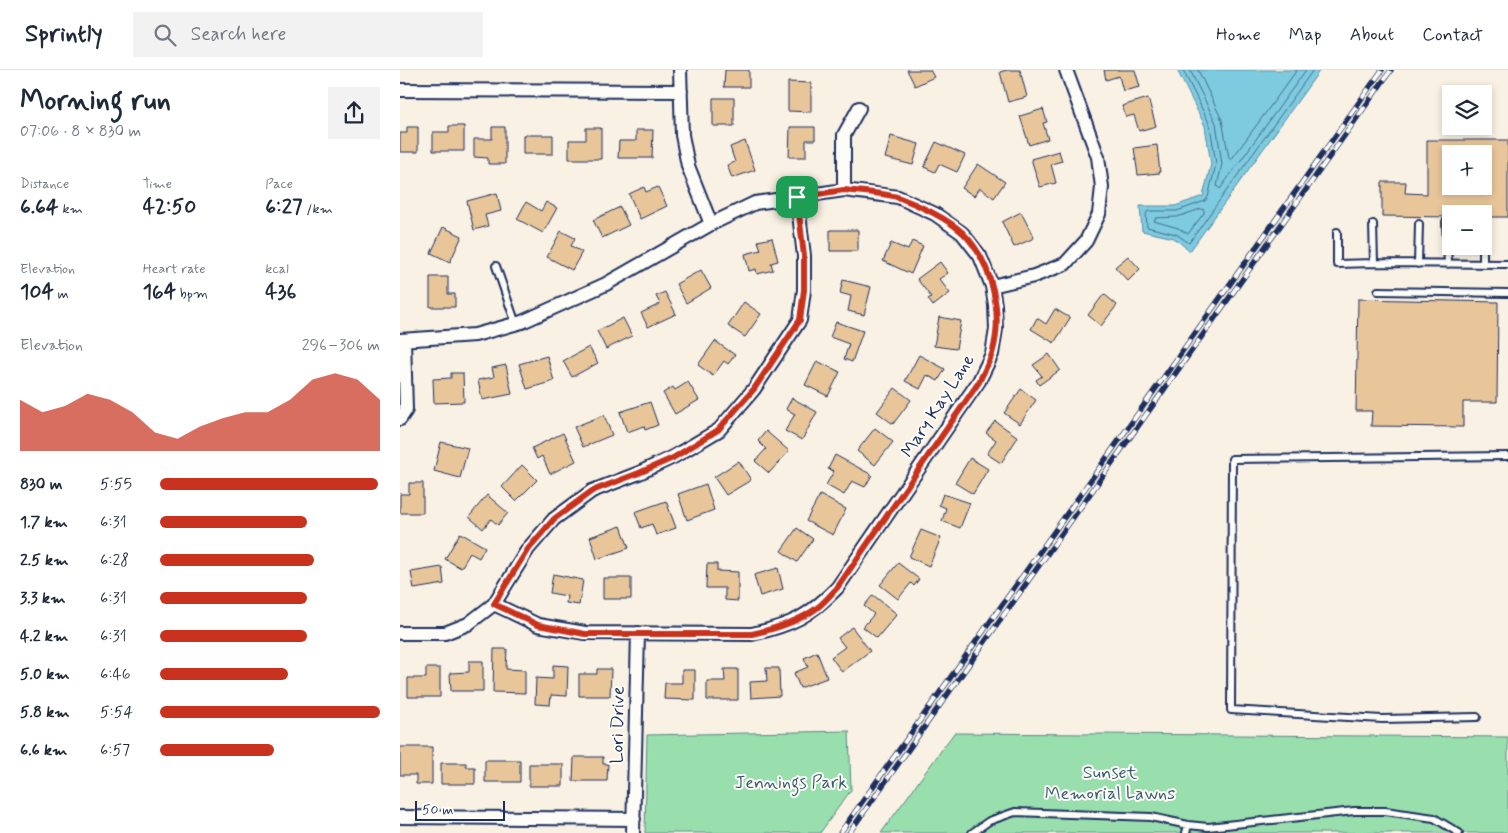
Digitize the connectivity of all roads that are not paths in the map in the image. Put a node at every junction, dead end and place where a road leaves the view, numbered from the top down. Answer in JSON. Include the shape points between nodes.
{"nodes":[{"id":1,"x":680,"y":70,"type":"edge"},
{"id":2,"x":1066,"y":70,"type":"edge"},
{"id":3,"x":400,"y":90,"type":"edge"},
{"id":4,"x":681,"y":91,"type":"junction"},
{"id":5,"x":859,"y":108,"type":"dead end"},
{"id":6,"x":844,"y":190,"type":"junction"},
{"id":7,"x":797,"y":197,"type":"junction"},
{"id":8,"x":711,"y":224,"type":"junction"},
{"id":9,"x":1373,"y":224,"type":"dead end"},
{"id":10,"x":1419,"y":224,"type":"dead end"},
{"id":11,"x":1337,"y":232,"type":"dead end"},
{"id":12,"x":1448,"y":255,"type":"edge"},
{"id":13,"x":1483,"y":255,"type":"edge"},
{"id":14,"x":1374,"y":263,"type":"junction"},
{"id":15,"x":1418,"y":264,"type":"junction"},
{"id":16,"x":1448,"y":264,"type":"junction"},
{"id":17,"x":1483,"y":264,"type":"junction"},
{"id":18,"x":1508,"y":264,"type":"edge"},
{"id":19,"x":496,"y":266,"type":"dead end"},
{"id":20,"x":992,"y":286,"type":"junction"},
{"id":21,"x":1378,"y":291,"type":"dead end"},
{"id":22,"x":1508,"y":293,"type":"edge"},
{"id":23,"x":516,"y":324,"type":"junction"},
{"id":24,"x":402,"y":340,"type":"edge"},
{"id":25,"x":400,"y":419,"type":"edge"},
{"id":26,"x":1508,"y":456,"type":"edge"},
{"id":27,"x":494,"y":604,"type":"junction"},
{"id":28,"x":400,"y":633,"type":"edge"},
{"id":29,"x":638,"y":633,"type":"junction"},
{"id":30,"x":1477,"y":717,"type":"dead end"},
{"id":31,"x":400,"y":817,"type":"edge"},
{"id":32,"x":634,"y":819,"type":"junction"},
{"id":33,"x":1188,"y":825,"type":"junction"},
{"id":34,"x":633,"y":833,"type":"edge"},
{"id":35,"x":972,"y":833,"type":"edge"},
{"id":36,"x":1186,"y":833,"type":"edge"},
{"id":37,"x":1459,"y":833,"type":"edge"}],
"edges":[{"from":1,"to":4,"type":"street"},
{"from":2,"to":20,"type":"street","via":[[1098,157],[1102,186],[1099,214],[1086,241],[1065,264],[1034,276]]},
{"from":3,"to":4,"type":"street"},
{"from":4,"to":8,"type":"street","via":[[682,134],[688,166]]},
{"from":5,"to":6,"type":"street","via":[[844,135]]},
{"from":6,"to":7,"type":"street","name":"Mary Kay Lane"},
{"from":6,"to":20,"type":"street","name":"Mary Kay Lane","via":[[898,197],[935,214],[962,233],[980,256]]},
{"from":7,"to":8,"type":"street","name":"Mary Kay Lane","via":[[755,203]]},
{"from":7,"to":27,"type":"street","via":[[804,256],[800,320],[754,389],[718,430],[673,458],[592,491],[554,519],[528,549]]},
{"from":8,"to":23,"type":"street","name":"Mary Kay Lane","via":[[606,284]]},
{"from":9,"to":14,"type":"lane"},
{"from":10,"to":15,"type":"lane"},
{"from":11,"to":14,"type":"lane","via":[[1336,264]]},
{"from":12,"to":16,"type":"lane"},
{"from":13,"to":17,"type":"lane"},
{"from":14,"to":15,"type":"lane"},
{"from":15,"to":16,"type":"lane"},
{"from":16,"to":17,"type":"lane"},
{"from":17,"to":18,"type":"lane"},
{"from":19,"to":23,"type":"lane"},
{"from":20,"to":29,"type":"street","name":"Mary Kay Lane","via":[[996,329],[992,354],[979,382],[837,588],[818,607],[778,628],[752,634]]},
{"from":21,"to":22,"type":"lane"},
{"from":23,"to":24,"type":"street","name":"Mary Kay Lane","via":[[476,335]]},
{"from":24,"to":25,"type":"street","via":[[406,410]]},
{"from":26,"to":30,"type":"lane","via":[[1232,460],[1230,710],[1382,719]]},
{"from":27,"to":28,"type":"street","via":[[468,624],[445,634]]},
{"from":27,"to":29,"type":"street","name":"Mary Kay Lane","via":[[538,625],[585,634]]},
{"from":29,"to":32,"type":"street","name":"Lori Drive"},
{"from":31,"to":32,"type":"street"},
{"from":32,"to":34,"type":"street","name":"Lori Drive"},
{"from":33,"to":35,"type":"lane","via":[[1151,817],[1015,812],[989,821]]},
{"from":33,"to":36,"type":"lane"},
{"from":33,"to":37,"type":"lane","via":[[1208,827],[1354,811],[1385,811],[1434,818]]}]}
